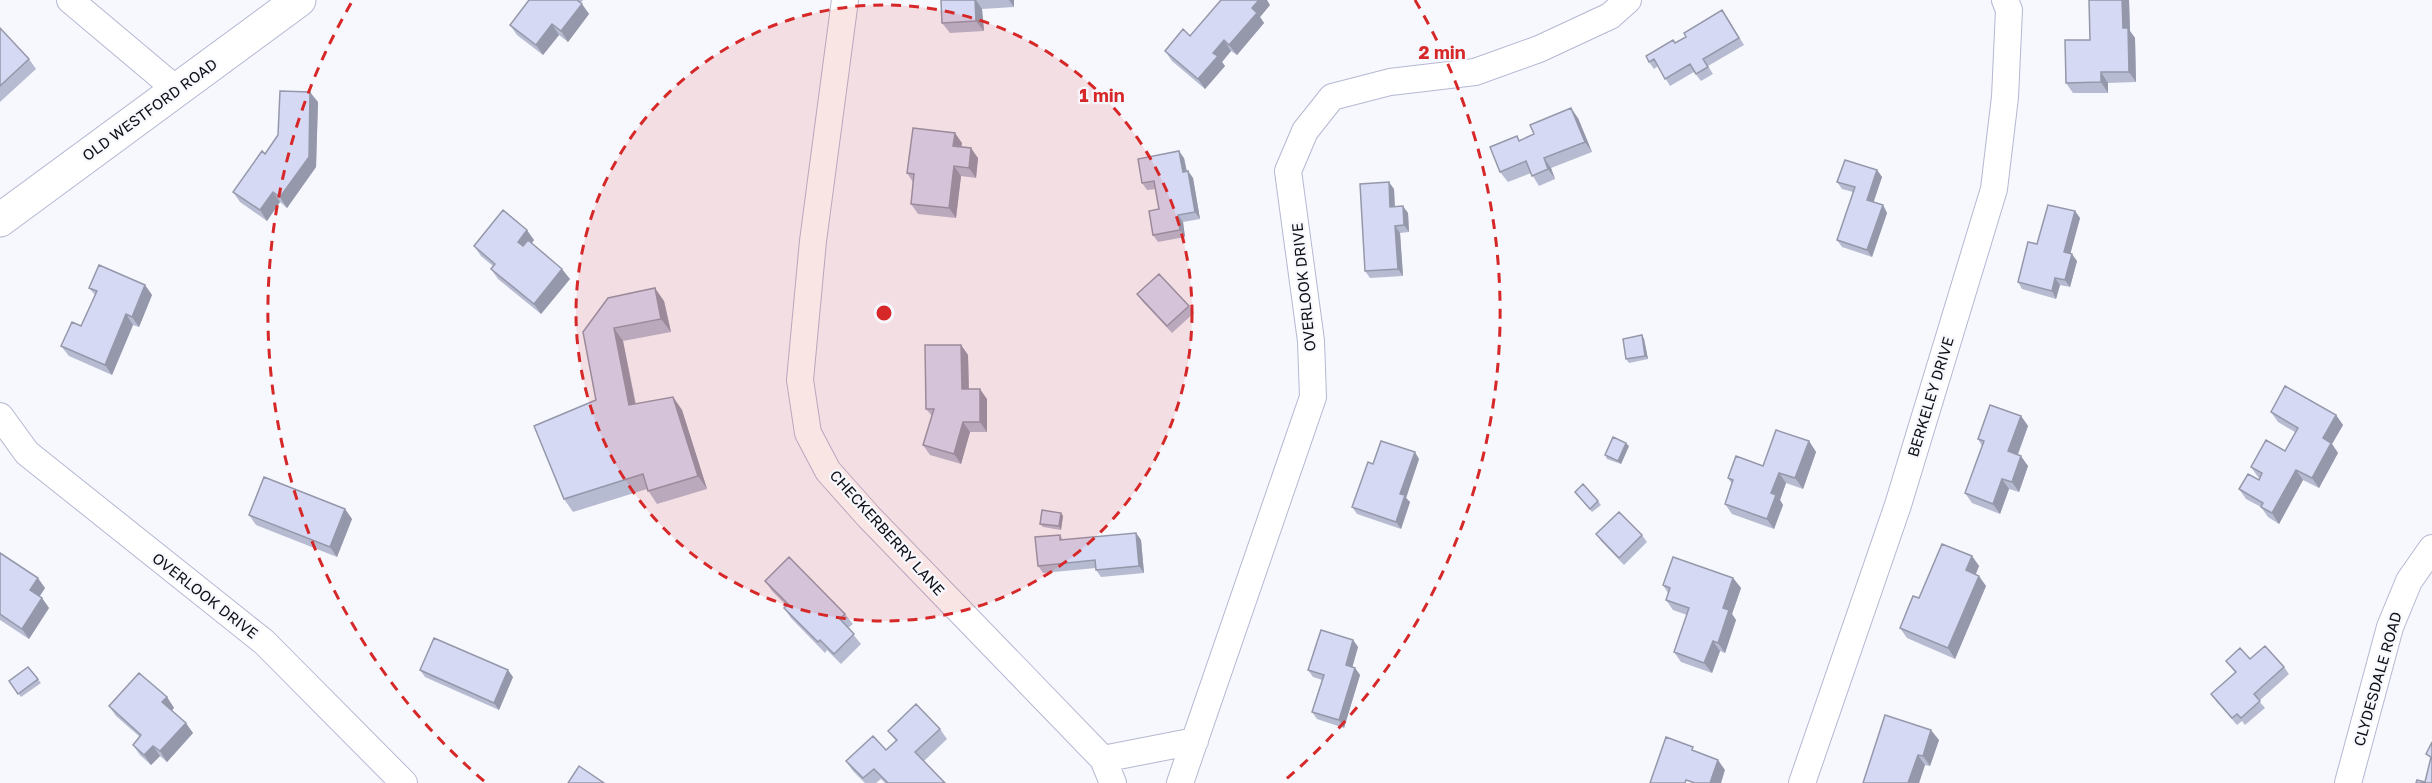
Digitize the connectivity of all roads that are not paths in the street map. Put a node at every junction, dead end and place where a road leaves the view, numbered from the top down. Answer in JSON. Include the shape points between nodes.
{"nodes":[{"id":1,"x":70,"y":0,"type":"edge"},
{"id":2,"x":299,"y":0,"type":"edge"},
{"id":3,"x":844,"y":0,"type":"edge"},
{"id":4,"x":1628,"y":0,"type":"edge"},
{"id":5,"x":2006,"y":0,"type":"edge"},
{"id":6,"x":177,"y":90,"type":"junction"},
{"id":7,"x":0,"y":220,"type":"edge"},
{"id":8,"x":0,"y":416,"type":"edge"},
{"id":9,"x":2432,"y":548,"type":"edge"},
{"id":10,"x":1195,"y":741,"type":"junction"},
{"id":11,"x":1103,"y":759,"type":"junction"},
{"id":12,"x":404,"y":783,"type":"edge"},
{"id":13,"x":1113,"y":783,"type":"edge"},
{"id":14,"x":1180,"y":783,"type":"edge"},
{"id":15,"x":1802,"y":783,"type":"edge"},
{"id":16,"x":2348,"y":783,"type":"edge"}],
"edges":[{"from":1,"to":6,"type":"street"},
{"from":2,"to":6,"type":"main road","name":"OLD WESTFORD ROAD"},
{"from":3,"to":11,"type":"street","name":"CHECKERBERRY LANE","via":[[813,241],[800,380],[808,433],[828,471],[868,517]]},
{"from":4,"to":10,"type":"street","name":"OVERLOOK DRIVE","via":[[1611,16],[1539,49],[1475,72],[1390,82],[1332,98],[1305,131],[1288,171],[1311,341],[1312,397]]},
{"from":5,"to":15,"type":"street","name":"BERKELEY DRIVE","via":[[2005,97],[1994,189],[1898,505]]},
{"from":6,"to":7,"type":"main road","name":"OLD WESTFORD ROAD"},
{"from":8,"to":12,"type":"street","name":"OVERLOOK DRIVE","via":[[27,453],[264,642]]},
{"from":9,"to":16,"type":"street","name":"CLYDESDALE ROAD","via":[[2409,581],[2390,627]]},
{"from":10,"to":11,"type":"street"},
{"from":10,"to":14,"type":"street","name":"OVERLOOK DRIVE"},
{"from":11,"to":13,"type":"street","name":"CHECKERBERRY LANE"}]}
